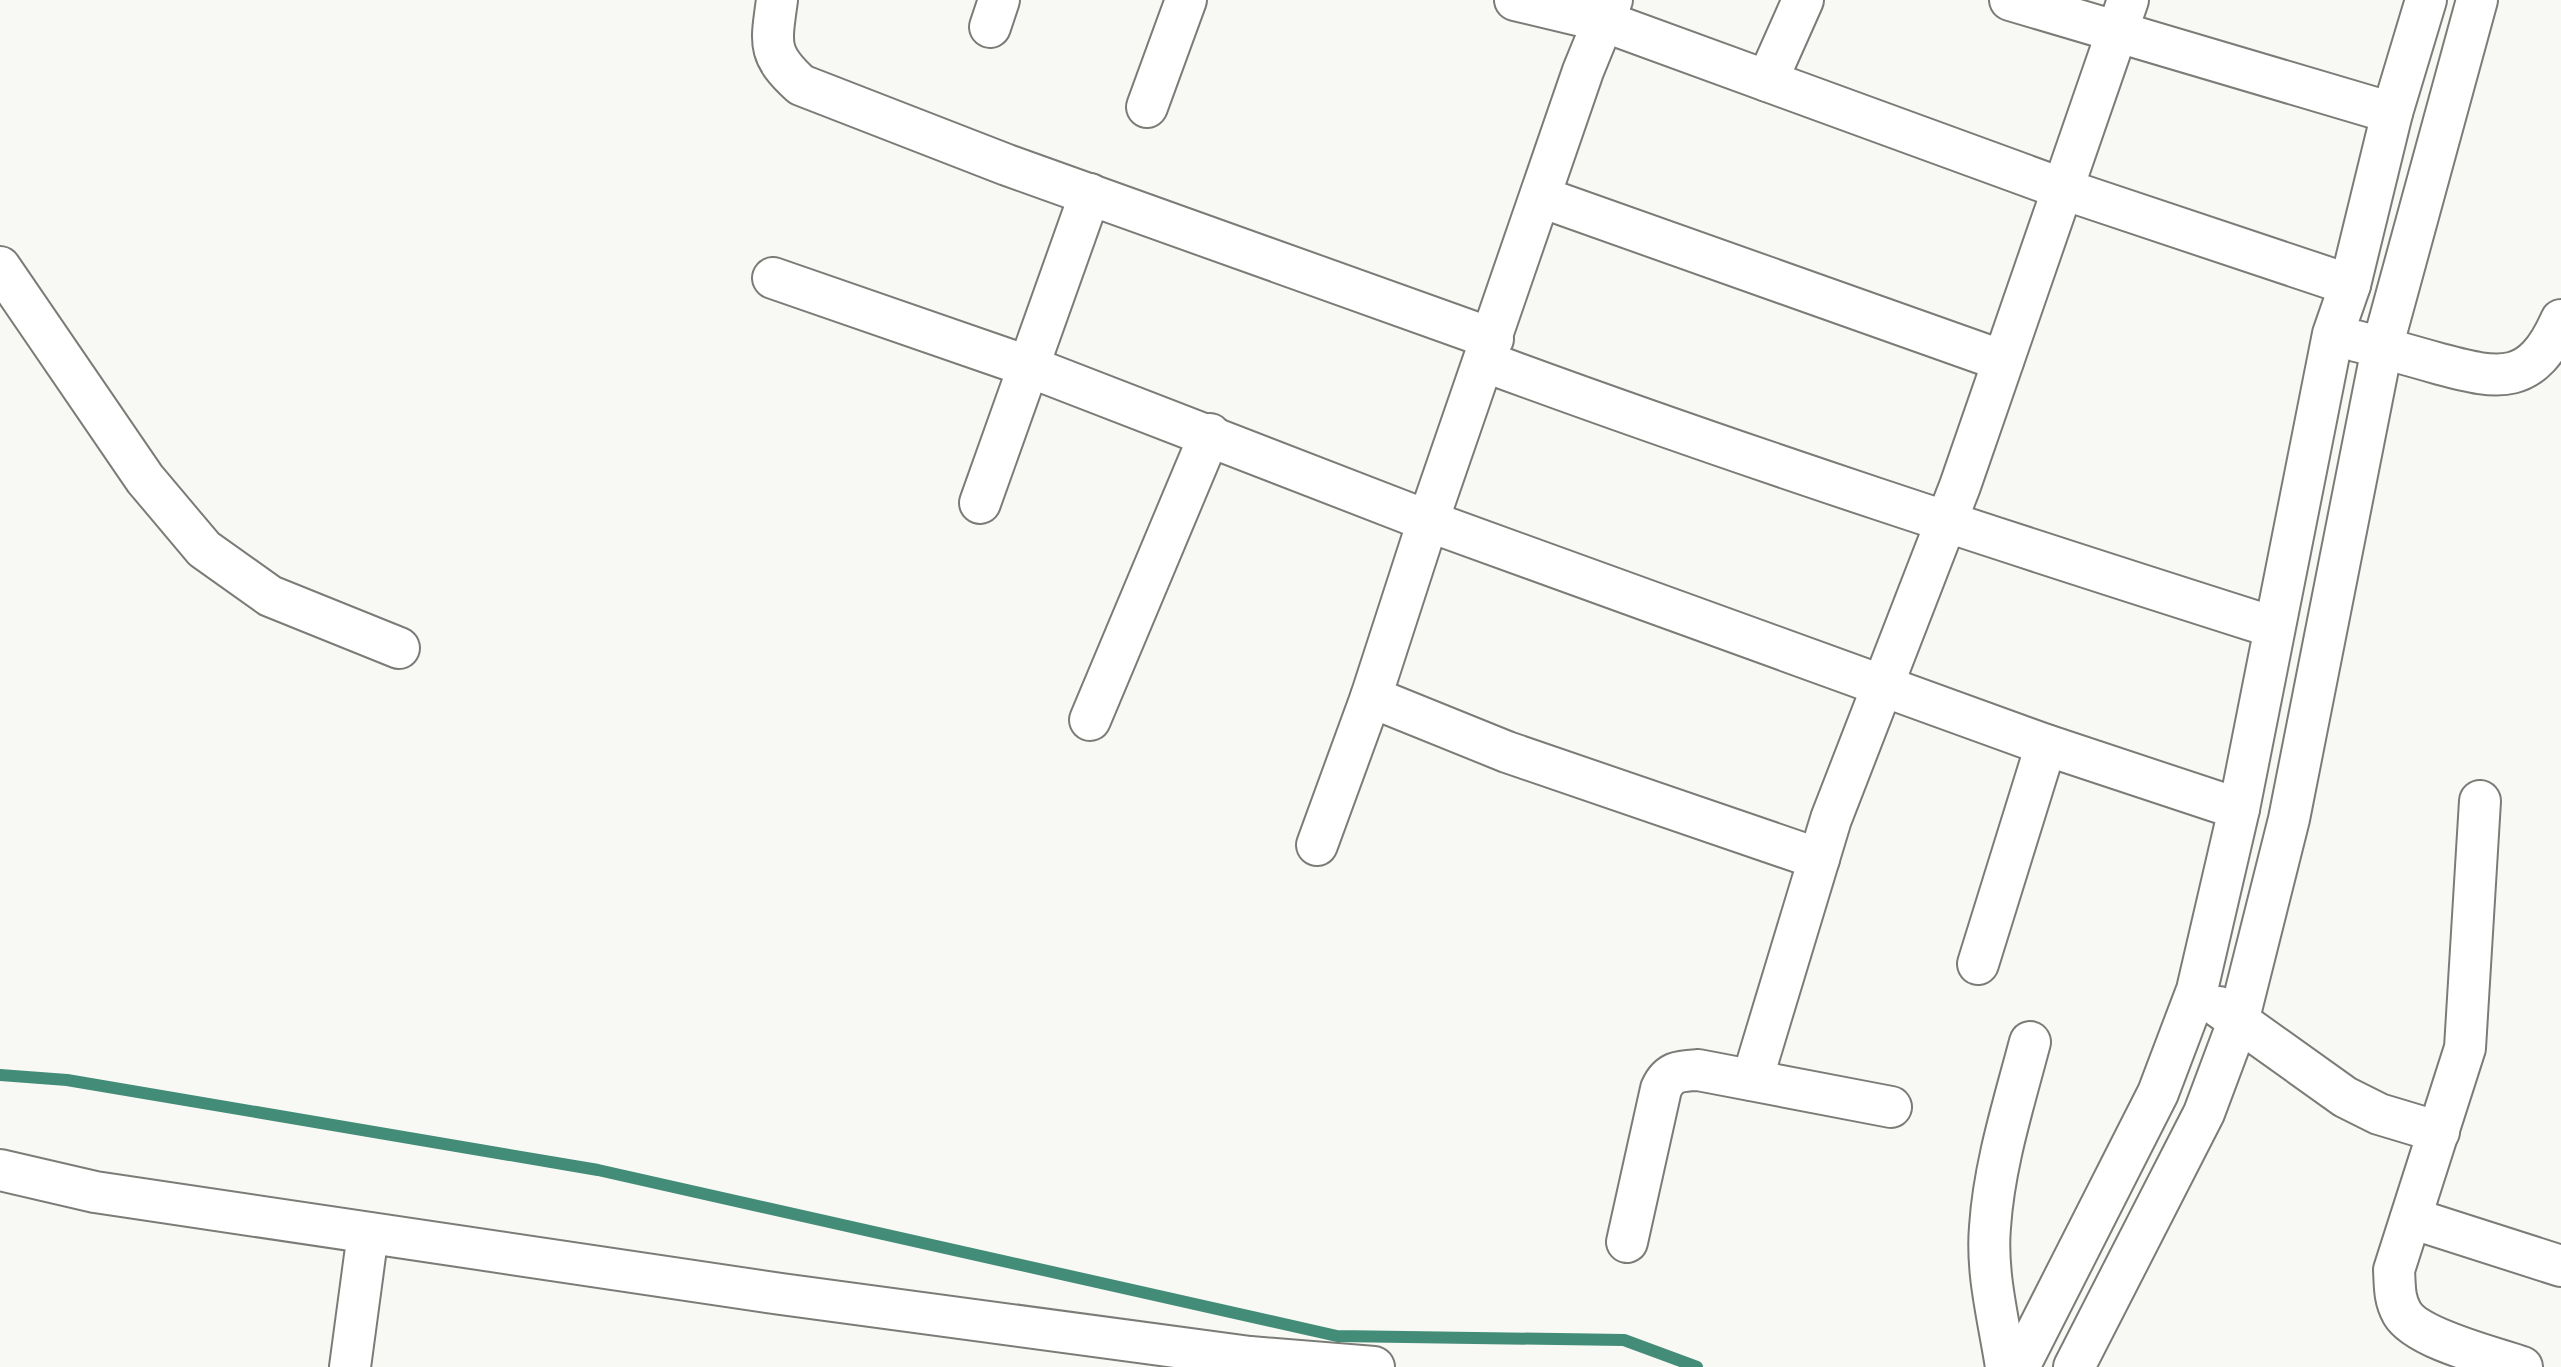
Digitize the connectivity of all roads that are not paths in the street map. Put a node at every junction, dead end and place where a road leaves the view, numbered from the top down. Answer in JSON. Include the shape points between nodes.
{"nodes":[{"id":1,"x":777,"y":0,"type":"edge"},
{"id":2,"x":1186,"y":0,"type":"edge"},
{"id":3,"x":1515,"y":0,"type":"edge"},
{"id":4,"x":1803,"y":0,"type":"edge"},
{"id":5,"x":2010,"y":0,"type":"edge"},
{"id":6,"x":2426,"y":0,"type":"edge"},
{"id":7,"x":2477,"y":0,"type":"edge"},
{"id":8,"x":1608,"y":10,"type":"edge"},
{"id":9,"x":2122,"y":16,"type":"edge"},
{"id":10,"x":1767,"y":81,"type":"junction"},
{"id":11,"x":1147,"y":107,"type":"dead end"},
{"id":12,"x":2392,"y":113,"type":"junction"},
{"id":13,"x":2063,"y":189,"type":"junction"},
{"id":14,"x":1090,"y":194,"type":"junction"},
{"id":15,"x":1541,"y":197,"type":"junction"},
{"id":16,"x":0,"y":267,"type":"edge"},
{"id":17,"x":773,"y":278,"type":"dead end"},
{"id":18,"x":2350,"y":285,"type":"junction"},
{"id":19,"x":2561,"y":320,"type":"edge"},
{"id":20,"x":2333,"y":334,"type":"junction"},
{"id":21,"x":2382,"y":348,"type":"junction"},
{"id":22,"x":1489,"y":350,"type":"junction"},
{"id":23,"x":2003,"y":361,"type":"junction"},
{"id":24,"x":1030,"y":367,"type":"junction"},
{"id":25,"x":1210,"y":434,"type":"junction"},
{"id":26,"x":980,"y":503,"type":"dead end"},
{"id":27,"x":1428,"y":521,"type":"junction"},
{"id":28,"x":1946,"y":523,"type":"junction"},
{"id":29,"x":2273,"y":627,"type":"junction"},
{"id":30,"x":399,"y":648,"type":"dead end"},
{"id":31,"x":1883,"y":686,"type":"junction"},
{"id":32,"x":1371,"y":697,"type":"junction"},
{"id":33,"x":1090,"y":720,"type":"dead end"},
{"id":34,"x":2046,"y":745,"type":"junction"},
{"id":35,"x":2480,"y":801,"type":"dead end"},
{"id":36,"x":2239,"y":809,"type":"junction"},
{"id":37,"x":1317,"y":845,"type":"dead end"},
{"id":38,"x":1819,"y":859,"type":"junction"},
{"id":39,"x":1978,"y":964,"type":"dead end"},
{"id":40,"x":2197,"y":990,"type":"junction"},
{"id":41,"x":2238,"y":1022,"type":"junction"},
{"id":42,"x":2030,"y":1042,"type":"dead end"},
{"id":43,"x":1752,"y":1080,"type":"junction"},
{"id":44,"x":1891,"y":1107,"type":"dead end"},
{"id":45,"x":2439,"y":1132,"type":"junction"},
{"id":46,"x":0,"y":1170,"type":"edge"},
{"id":47,"x":2411,"y":1218,"type":"junction"},
{"id":48,"x":368,"y":1233,"type":"junction"},
{"id":49,"x":1627,"y":1242,"type":"dead end"},
{"id":50,"x":2561,"y":1266,"type":"edge"},
{"id":51,"x":350,"y":1367,"type":"edge"},
{"id":52,"x":1374,"y":1367,"type":"edge"},
{"id":53,"x":2006,"y":1367,"type":"edge"},
{"id":54,"x":2019,"y":1367,"type":"edge"},
{"id":55,"x":2074,"y":1367,"type":"edge"},
{"id":56,"x":2522,"y":1367,"type":"edge"}],
"edges":[{"from":1,"to":14,"type":"street","via":[[772,34],[778,64],[801,85]]},
{"from":2,"to":11,"type":"street"},
{"from":3,"to":8,"type":"street"},
{"from":4,"to":10,"type":"street"},
{"from":5,"to":9,"type":"street"},
{"from":6,"to":12,"type":"street"},
{"from":7,"to":21,"type":"street"},
{"from":8,"to":10,"type":"street"},
{"from":8,"to":15,"type":"street"},
{"from":9,"to":12,"type":"street"},
{"from":9,"to":13,"type":"street"},
{"from":10,"to":13,"type":"street"},
{"from":12,"to":18,"type":"street"},
{"from":13,"to":18,"type":"street"},
{"from":13,"to":23,"type":"street"},
{"from":14,"to":22,"type":"street"},
{"from":14,"to":24,"type":"street"},
{"from":15,"to":22,"type":"street"},
{"from":15,"to":23,"type":"street"},
{"from":16,"to":30,"type":"street","via":[[145,479],[204,549],[270,596]]},
{"from":17,"to":24,"type":"street"},
{"from":18,"to":20,"type":"street"},
{"from":19,"to":21,"type":"street","via":[[2542,354],[2514,373],[2489,377]]},
{"from":20,"to":21,"type":"street"},
{"from":20,"to":29,"type":"street"},
{"from":21,"to":41,"type":"street","via":[[2289,819]]},
{"from":22,"to":27,"type":"street"},
{"from":22,"to":28,"type":"street","via":[[1634,417]]},
{"from":23,"to":28,"type":"street"},
{"from":24,"to":25,"type":"street"},
{"from":24,"to":26,"type":"street"},
{"from":25,"to":27,"type":"street"},
{"from":25,"to":33,"type":"street"},
{"from":27,"to":31,"type":"street"},
{"from":27,"to":32,"type":"street"},
{"from":28,"to":29,"type":"street"},
{"from":28,"to":31,"type":"street"},
{"from":29,"to":36,"type":"street"},
{"from":31,"to":34,"type":"street"},
{"from":31,"to":38,"type":"street"},
{"from":32,"to":37,"type":"street"},
{"from":32,"to":38,"type":"street","via":[[1507,752]]},
{"from":34,"to":36,"type":"street"},
{"from":34,"to":39,"type":"street"},
{"from":35,"to":45,"type":"street","via":[[2465,1048]]},
{"from":36,"to":40,"type":"street"},
{"from":38,"to":43,"type":"street"},
{"from":40,"to":41,"type":"street"},
{"from":40,"to":54,"type":"street","via":[[2158,1093]]},
{"from":41,"to":45,"type":"street","via":[[2345,1097],[2379,1114]]},
{"from":41,"to":55,"type":"street","via":[[2204,1113]]},
{"from":42,"to":53,"type":"street","via":[[1998,1165],[1989,1228]]},
{"from":43,"to":44,"type":"street"},
{"from":43,"to":49,"type":"street","via":[[1698,1070],[1666,1077]]},
{"from":45,"to":47,"type":"street"},
{"from":46,"to":48,"type":"street","via":[[95,1192]]},
{"from":47,"to":50,"type":"street"},
{"from":47,"to":56,"type":"street","via":[[2394,1270],[2395,1297],[2404,1316],[2422,1331]]},
{"from":48,"to":51,"type":"street"},
{"from":48,"to":52,"type":"street","via":[[1250,1357]]}]}
